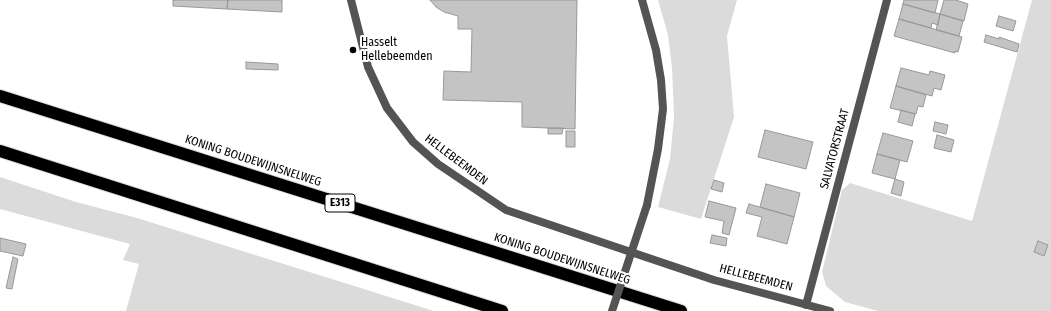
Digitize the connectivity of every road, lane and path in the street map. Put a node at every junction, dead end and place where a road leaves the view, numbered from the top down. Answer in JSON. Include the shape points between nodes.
{"nodes":[{"id":1,"x":351,"y":0,"type":"edge"},
{"id":2,"x":642,"y":0,"type":"edge"},
{"id":3,"x":887,"y":0,"type":"edge"},
{"id":4,"x":0,"y":96,"type":"edge"},
{"id":5,"x":0,"y":151,"type":"edge"},
{"id":6,"x":806,"y":304,"type":"junction"},
{"id":7,"x":502,"y":311,"type":"edge"},
{"id":8,"x":612,"y":311,"type":"edge"},
{"id":9,"x":681,"y":311,"type":"edge"},
{"id":10,"x":830,"y":311,"type":"edge"}],
"edges":[{"from":1,"to":6,"type":"street","name":"HELLEBEEMDEN","via":[[368,67],[387,108],[413,142],[433,160],[506,210],[714,280]]},
{"from":2,"to":8,"type":"street","bridge":true,"via":[[656,50],[663,109],[647,205]]},
{"from":3,"to":6,"type":"street","name":"SALVATORSTRAAT"},
{"from":4,"to":9,"type":"highway","name":"KONING BOUDEWIJNSNELWEG","number":"E313"},
{"from":5,"to":7,"type":"highway"},
{"from":6,"to":10,"type":"street","name":"HELLEBEEMDEN"}]}
